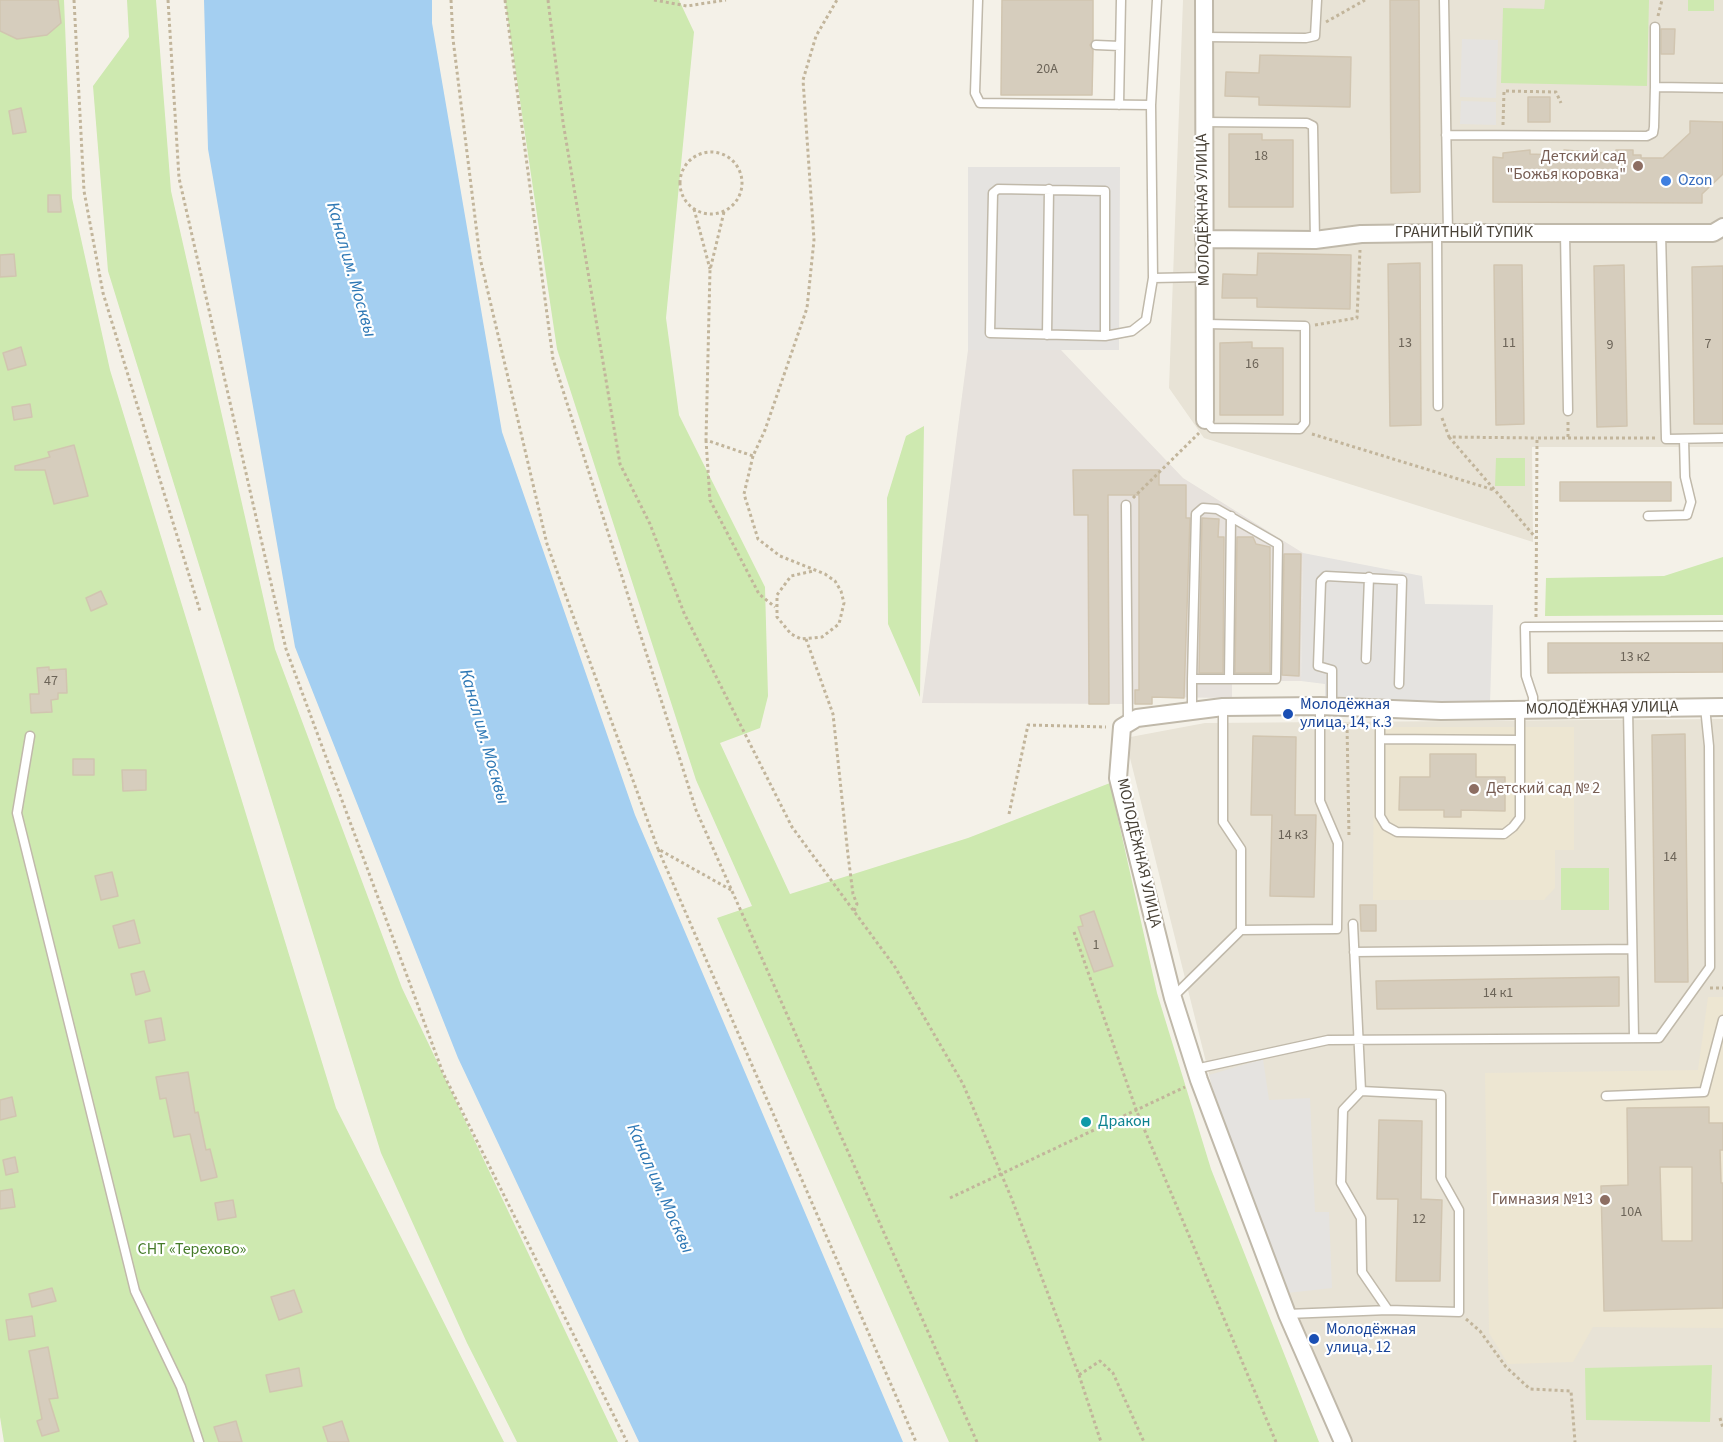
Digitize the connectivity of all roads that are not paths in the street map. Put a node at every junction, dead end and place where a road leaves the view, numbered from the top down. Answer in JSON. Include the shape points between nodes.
{"nodes":[{"id":1,"x":978,"y":0,"type":"edge"},
{"id":2,"x":1121,"y":0,"type":"edge"},
{"id":3,"x":1157,"y":0,"type":"edge"},
{"id":4,"x":1204,"y":0,"type":"edge"},
{"id":5,"x":1317,"y":0,"type":"edge"},
{"id":6,"x":1444,"y":0,"type":"edge"},
{"id":7,"x":1655,"y":27,"type":"road end"},
{"id":8,"x":1204,"y":38,"type":"junction"},
{"id":9,"x":1096,"y":45,"type":"dead end"},
{"id":10,"x":1120,"y":46,"type":"junction"},
{"id":11,"x":1655,"y":87,"type":"junction"},
{"id":12,"x":1723,"y":88,"type":"edge"},
{"id":13,"x":1119,"y":105,"type":"junction"},
{"id":14,"x":1151,"y":105,"type":"junction"},
{"id":15,"x":1204,"y":122,"type":"junction"},
{"id":16,"x":1446,"y":135,"type":"junction"},
{"id":17,"x":1049,"y":189,"type":"junction"},
{"id":18,"x":1723,"y":227,"type":"edge"},
{"id":19,"x":1565,"y":232,"type":"junction"},
{"id":20,"x":1443,"y":233,"type":"junction"},
{"id":21,"x":1661,"y":233,"type":"junction"},
{"id":22,"x":1204,"y":239,"type":"junction"},
{"id":23,"x":1315,"y":240,"type":"junction"},
{"id":24,"x":1205,"y":277,"type":"junction"},
{"id":25,"x":1153,"y":278,"type":"junction"},
{"id":26,"x":1206,"y":324,"type":"junction"},
{"id":27,"x":1047,"y":335,"type":"junction"},
{"id":28,"x":1105,"y":336,"type":"junction"},
{"id":29,"x":1438,"y":406,"type":"road end"},
{"id":30,"x":1568,"y":411,"type":"dead end"},
{"id":31,"x":1206,"y":423,"type":"joint"},
{"id":32,"x":1723,"y":438,"type":"edge"},
{"id":33,"x":1684,"y":439,"type":"junction"},
{"id":34,"x":1126,"y":506,"type":"road end"},
{"id":35,"x":1231,"y":516,"type":"junction"},
{"id":36,"x":1648,"y":516,"type":"dead end"},
{"id":37,"x":1369,"y":577,"type":"junction"},
{"id":38,"x":1723,"y":626,"type":"edge"},
{"id":39,"x":1366,"y":659,"type":"dead end"},
{"id":40,"x":1192,"y":679,"type":"junction"},
{"id":41,"x":1229,"y":679,"type":"junction"},
{"id":42,"x":1400,"y":684,"type":"dead end"},
{"id":43,"x":1333,"y":706,"type":"junction"},
{"id":44,"x":1223,"y":707,"type":"junction"},
{"id":45,"x":1705,"y":707,"type":"junction"},
{"id":46,"x":1723,"y":707,"type":"edge"},
{"id":47,"x":1380,"y":709,"type":"junction"},
{"id":48,"x":1628,"y":709,"type":"junction"},
{"id":49,"x":1527,"y":710,"type":"junction"},
{"id":50,"x":1192,"y":711,"type":"junction"},
{"id":51,"x":1125,"y":725,"type":"junction"},
{"id":52,"x":30,"y":736,"type":"dead end"},
{"id":53,"x":1380,"y":739,"type":"junction"},
{"id":54,"x":1520,"y":740,"type":"junction"},
{"id":55,"x":1353,"y":924,"type":"dead end"},
{"id":56,"x":1241,"y":930,"type":"junction"},
{"id":57,"x":1632,"y":949,"type":"junction"},
{"id":58,"x":1354,"y":952,"type":"junction"},
{"id":59,"x":1173,"y":998,"type":"junction"},
{"id":60,"x":1723,"y":1020,"type":"edge"},
{"id":61,"x":1634,"y":1037,"type":"junction"},
{"id":62,"x":1360,"y":1039,"type":"junction"},
{"id":63,"x":1193,"y":1076,"type":"junction"},
{"id":64,"x":1361,"y":1091,"type":"junction"},
{"id":65,"x":1606,"y":1096,"type":"dead end"},
{"id":66,"x":1388,"y":1310,"type":"junction"},
{"id":67,"x":1287,"y":1314,"type":"junction"},
{"id":68,"x":199,"y":1442,"type":"edge"},
{"id":69,"x":1343,"y":1442,"type":"edge"}],
"edges":[{"from":1,"to":13,"type":"lane","via":[[975,93],[980,103]]},
{"from":2,"to":10,"type":"lane"},
{"from":3,"to":14,"type":"lane"},
{"from":4,"to":8,"type":"street","name":"МОЛОДЁЖНАЯ УЛИЦА"},
{"from":5,"to":8,"type":"lane","via":[[1315,36]]},
{"from":6,"to":16,"type":"lane"},
{"from":7,"to":11,"type":"lane"},
{"from":8,"to":15,"type":"street","name":"МОЛОДЁЖНАЯ УЛИЦА"},
{"from":9,"to":10,"type":"lane"},
{"from":10,"to":13,"type":"lane"},
{"from":11,"to":12,"type":"lane"},
{"from":11,"to":16,"type":"lane","via":[[1654,127],[1647,136]]},
{"from":13,"to":14,"type":"lane"},
{"from":14,"to":25,"type":"lane"},
{"from":15,"to":22,"type":"street","name":"МОЛОДЁЖНАЯ УЛИЦА"},
{"from":15,"to":23,"type":"lane","via":[[1313,126]]},
{"from":16,"to":20,"type":"lane"},
{"from":17,"to":27,"type":"lane"},
{"from":17,"to":27,"type":"lane","via":[[998,189],[993,194],[989,328],[994,334]]},
{"from":17,"to":28,"type":"lane","via":[[1106,191]]},
{"from":18,"to":21,"type":"street","name":"ГРАНИТНЫЙ ТУПИК","via":[[1713,233]]},
{"from":19,"to":20,"type":"street","name":"ГРАНИТНЫЙ ТУПИК"},
{"from":19,"to":21,"type":"street","name":"ГРАНИТНЫЙ ТУПИК"},
{"from":19,"to":30,"type":"lane"},
{"from":20,"to":23,"type":"street","name":"ГРАНИТНЫЙ ТУПИК","via":[[1360,234]]},
{"from":20,"to":29,"type":"lane"},
{"from":21,"to":33,"type":"lane","via":[[1666,438]]},
{"from":22,"to":23,"type":"street","name":"ГРАНИТНЫЙ ТУПИК"},
{"from":22,"to":24,"type":"street","name":"МОЛОДЁЖНАЯ УЛИЦА"},
{"from":24,"to":25,"type":"lane"},
{"from":24,"to":26,"type":"street","name":"МОЛОДЁЖНАЯ УЛИЦА"},
{"from":25,"to":28,"type":"lane","via":[[1146,320],[1132,331]]},
{"from":26,"to":31,"type":"street","name":"МОЛОДЁЖНАЯ УЛИЦА"},
{"from":26,"to":31,"type":"lane","via":[[1305,326],[1305,423],[1300,429],[1212,428]]},
{"from":27,"to":28,"type":"lane"},
{"from":32,"to":33,"type":"lane"},
{"from":33,"to":36,"type":"lane","via":[[1685,477],[1691,502],[1687,515]]},
{"from":34,"to":51,"type":"lane"},
{"from":35,"to":40,"type":"lane","via":[[1203,508],[1196,514]]},
{"from":35,"to":41,"type":"lane"},
{"from":35,"to":41,"type":"lane","via":[[1278,544],[1278,578],[1276,679]]},
{"from":37,"to":39,"type":"lane"},
{"from":37,"to":42,"type":"lane","via":[[1398,578],[1403,583]]},
{"from":37,"to":43,"type":"lane","via":[[1326,576],[1321,581],[1318,666],[1332,670]]},
{"from":38,"to":49,"type":"lane","via":[[1525,627],[1526,676],[1533,697]]},
{"from":40,"to":41,"type":"lane"},
{"from":40,"to":50,"type":"lane"},
{"from":43,"to":44,"type":"street","name":"МОЛОДЁЖНАЯ УЛИЦА"},
{"from":43,"to":47,"type":"street","name":"МОЛОДЁЖНАЯ УЛИЦА"},
{"from":43,"to":56,"type":"lane","via":[[1320,801],[1338,843],[1337,929]]},
{"from":44,"to":50,"type":"street","name":"МОЛОДЁЖНАЯ УЛИЦА"},
{"from":44,"to":56,"type":"lane","via":[[1223,822],[1241,849]]},
{"from":45,"to":46,"type":"street","name":"МОЛОДЁЖНАЯ УЛИЦА"},
{"from":45,"to":48,"type":"street","name":"МОЛОДЁЖНАЯ УЛИЦА"},
{"from":45,"to":61,"type":"lane","via":[[1709,746],[1710,968],[1659,1038]]},
{"from":47,"to":49,"type":"street","name":"МОЛОДЁЖНАЯ УЛИЦА"},
{"from":47,"to":53,"type":"lane"},
{"from":48,"to":49,"type":"street","name":"МОЛОДЁЖНАЯ УЛИЦА"},
{"from":48,"to":57,"type":"lane"},
{"from":49,"to":54,"type":"lane"},
{"from":50,"to":51,"type":"street","name":"МОЛОДЁЖНАЯ УЛИЦА","via":[[1137,718]]},
{"from":51,"to":59,"type":"street","name":"МОЛОДЁЖНАЯ УЛИЦА","via":[[1119,778]]},
{"from":52,"to":68,"type":"lane","via":[[17,813],[135,1291],[181,1387]]},
{"from":53,"to":54,"type":"lane"},
{"from":53,"to":54,"type":"lane","via":[[1380,816],[1386,826],[1397,832],[1504,834],[1520,818]]},
{"from":55,"to":58,"type":"lane"},
{"from":56,"to":59,"type":"lane"},
{"from":57,"to":58,"type":"lane"},
{"from":57,"to":61,"type":"lane"},
{"from":58,"to":62,"type":"lane"},
{"from":59,"to":63,"type":"street","name":"МОЛОДЁЖНАЯ УЛИЦА"},
{"from":60,"to":65,"type":"lane","via":[[1704,1092]]},
{"from":61,"to":62,"type":"lane"},
{"from":62,"to":63,"type":"lane","via":[[1328,1041]]},
{"from":62,"to":64,"type":"lane"},
{"from":63,"to":67,"type":"street","name":"МОЛОДЁЖНАЯ УЛИЦА"},
{"from":64,"to":66,"type":"lane","via":[[1343,1110],[1341,1183],[1361,1218],[1362,1272]]},
{"from":64,"to":66,"type":"lane","via":[[1441,1095],[1441,1178],[1459,1210],[1459,1312]]},
{"from":66,"to":67,"type":"lane"},
{"from":67,"to":69,"type":"street","name":"МОЛОДЁЖНАЯ УЛИЦА"}]}
